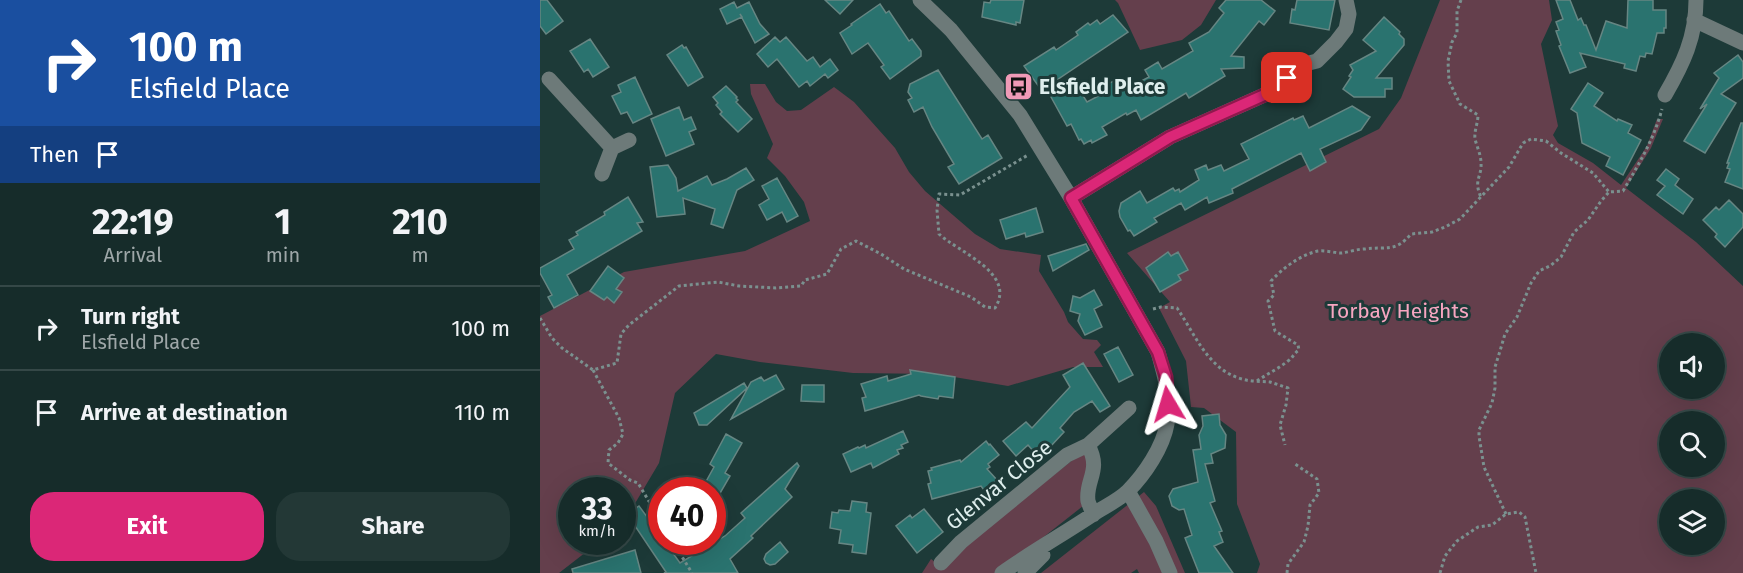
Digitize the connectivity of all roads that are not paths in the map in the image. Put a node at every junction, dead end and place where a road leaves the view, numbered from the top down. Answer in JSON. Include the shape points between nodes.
{"nodes":[{"id":1,"x":920,"y":0,"type":"edge"},
{"id":2,"x":1346,"y":0,"type":"edge"},
{"id":3,"x":1696,"y":0,"type":"edge"},
{"id":4,"x":1695,"y":21,"type":"junction"},
{"id":5,"x":1743,"y":43,"type":"edge"},
{"id":6,"x":543,"y":74,"type":"edge"},
{"id":7,"x":1665,"y":95,"type":"road end"},
{"id":8,"x":628,"y":140,"type":"dead end"},
{"id":9,"x":612,"y":148,"type":"junction"},
{"id":10,"x":602,"y":174,"type":"dead end"},
{"id":11,"x":1071,"y":198,"type":"junction"},
{"id":12,"x":1129,"y":408,"type":"dead end"},
{"id":13,"x":1088,"y":445,"type":"junction"},
{"id":14,"x":1128,"y":491,"type":"junction"},
{"id":15,"x":1093,"y":515,"type":"junction"},
{"id":16,"x":1065,"y":534,"type":"junction"},
{"id":17,"x":941,"y":563,"type":"dead end"},
{"id":18,"x":1002,"y":573,"type":"edge"},
{"id":19,"x":1025,"y":573,"type":"edge"},
{"id":20,"x":1170,"y":573,"type":"edge"}],
"edges":[{"from":1,"to":11,"type":"street","via":[[951,30],[1020,115]]},
{"from":2,"to":11,"type":"street","via":[[1347,29],[1317,60],[1300,65],[1273,91],[1170,137]]},
{"from":3,"to":4,"type":"street"},
{"from":4,"to":5,"type":"street"},
{"from":4,"to":7,"type":"street","via":[[1683,63]]},
{"from":6,"to":9,"type":"street"},
{"from":8,"to":9,"type":"street"},
{"from":9,"to":10,"type":"street"},
{"from":11,"to":14,"type":"street","via":[[1158,352],[1166,377],[1167,425],[1150,463]]},
{"from":12,"to":13,"type":"street","name":"Glenvar Close"},
{"from":13,"to":15,"type":"street","via":[[1094,467],[1088,500]]},
{"from":13,"to":17,"type":"street","name":"Glenvar Close","via":[[1067,455]]},
{"from":14,"to":15,"type":"street"},
{"from":14,"to":20,"type":"street"},
{"from":15,"to":16,"type":"street"},
{"from":16,"to":18,"type":"street"},
{"from":16,"to":19,"type":"street"}]}
